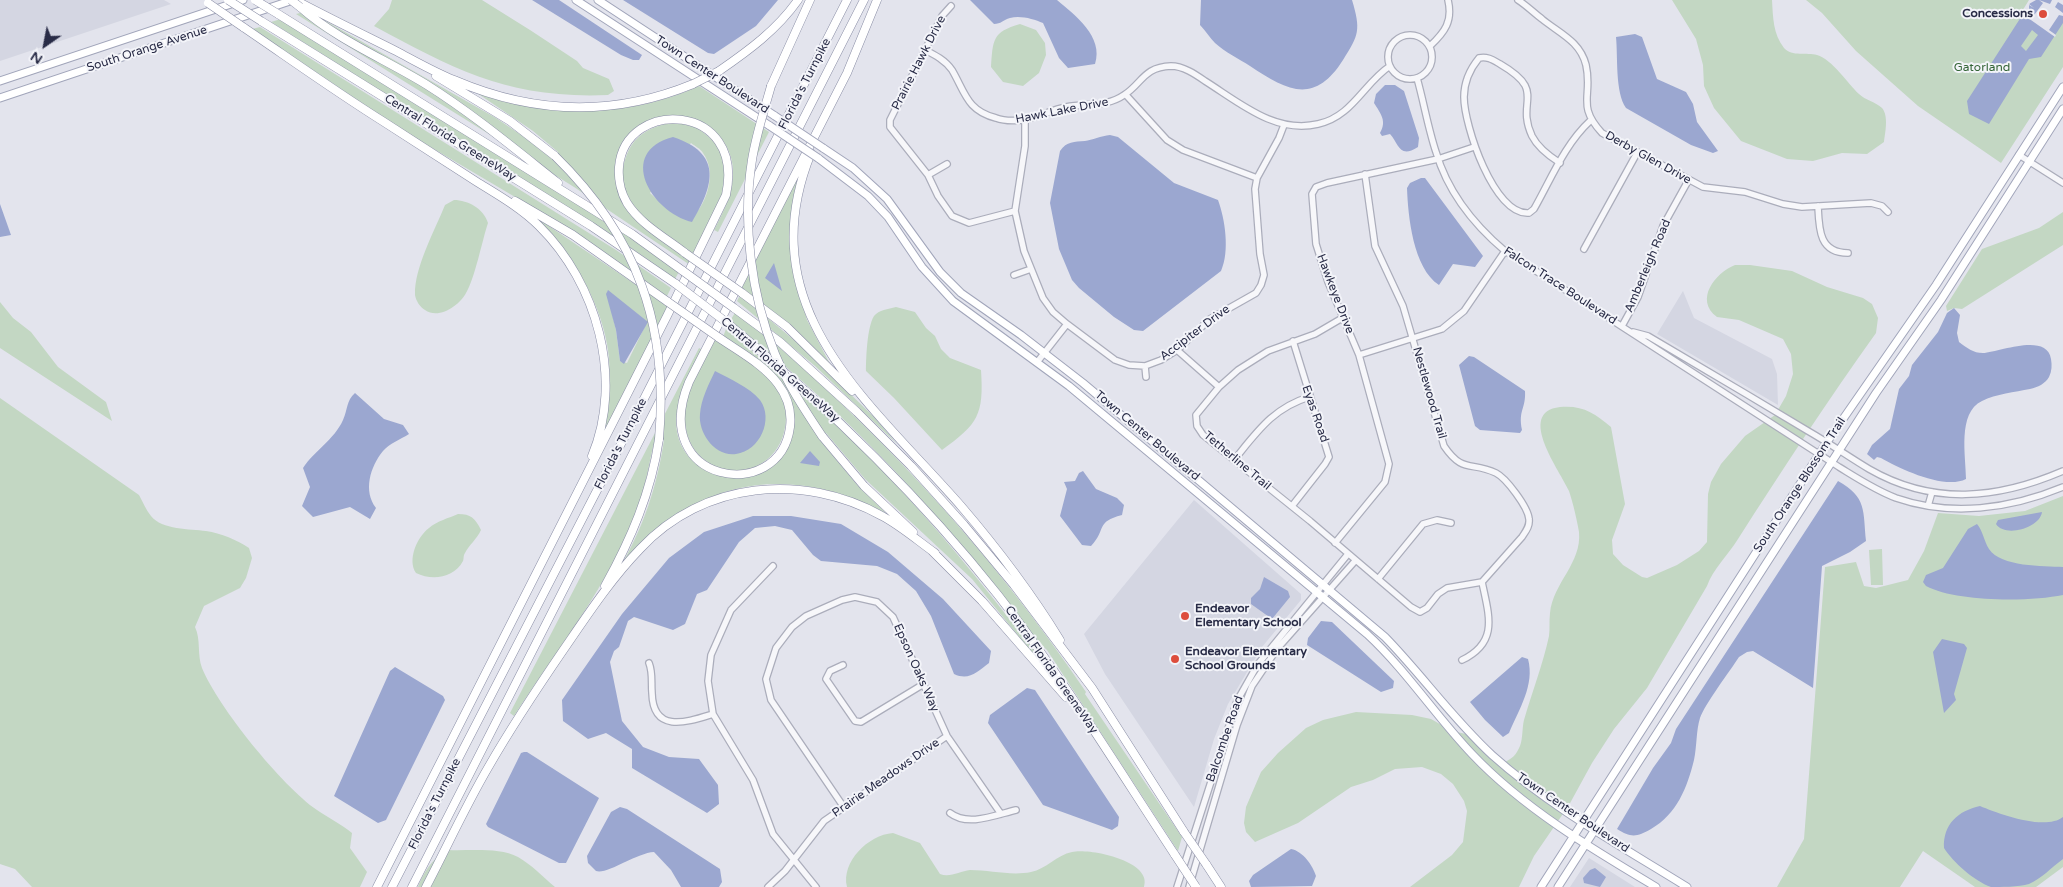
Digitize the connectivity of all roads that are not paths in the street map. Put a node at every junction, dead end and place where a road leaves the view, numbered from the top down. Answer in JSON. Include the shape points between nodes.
{"nodes":[{"id":1,"x":228,"y":0,"type":"edge"},
{"id":2,"x":244,"y":0,"type":"edge"},
{"id":3,"x":255,"y":0,"type":"edge"},
{"id":4,"x":293,"y":0,"type":"edge"},
{"id":5,"x":576,"y":0,"type":"edge"},
{"id":6,"x":598,"y":0,"type":"edge"},
{"id":7,"x":798,"y":0,"type":"edge"},
{"id":8,"x":810,"y":0,"type":"edge"},
{"id":9,"x":847,"y":0,"type":"edge"},
{"id":10,"x":864,"y":0,"type":"edge"},
{"id":11,"x":877,"y":0,"type":"edge"},
{"id":12,"x":1448,"y":0,"type":"edge"},
{"id":13,"x":1518,"y":0,"type":"edge"},
{"id":14,"x":206,"y":1,"type":"edge"},
{"id":15,"x":303,"y":6,"type":"junction"},
{"id":16,"x":951,"y":6,"type":"dead end"},
{"id":17,"x":384,"y":46,"type":"junction"},
{"id":18,"x":1430,"y":46,"type":"junction"},
{"id":19,"x":925,"y":50,"type":"junction"},
{"id":20,"x":1390,"y":66,"type":"junction"},
{"id":21,"x":1417,"y":78,"type":"junction"},
{"id":22,"x":0,"y":81,"type":"edge"},
{"id":23,"x":2063,"y":87,"type":"edge"},
{"id":24,"x":1126,"y":95,"type":"junction"},
{"id":25,"x":0,"y":98,"type":"edge"},
{"id":26,"x":2063,"y":109,"type":"edge"},
{"id":27,"x":827,"y":114,"type":"junction"},
{"id":28,"x":1025,"y":120,"type":"junction"},
{"id":29,"x":1590,"y":121,"type":"junction"},
{"id":30,"x":1284,"y":125,"type":"junction"},
{"id":31,"x":412,"y":140,"type":"junction"},
{"id":32,"x":1474,"y":147,"type":"junction"},
{"id":33,"x":1637,"y":153,"type":"junction"},
{"id":34,"x":2019,"y":155,"type":"junction"},
{"id":35,"x":1438,"y":159,"type":"junction"},
{"id":36,"x":2030,"y":161,"type":"junction"},
{"id":37,"x":1560,"y":163,"type":"junction"},
{"id":38,"x":947,"y":164,"type":"dead end"},
{"id":39,"x":1364,"y":174,"type":"junction"},
{"id":40,"x":928,"y":175,"type":"junction"},
{"id":41,"x":1257,"y":178,"type":"junction"},
{"id":42,"x":1688,"y":181,"type":"junction"},
{"id":43,"x":2063,"y":183,"type":"edge"},
{"id":44,"x":585,"y":205,"type":"junction"},
{"id":45,"x":1818,"y":206,"type":"junction"},
{"id":46,"x":1015,"y":211,"type":"junction"},
{"id":47,"x":1888,"y":212,"type":"dead end"},
{"id":48,"x":1584,"y":249,"type":"dead end"},
{"id":49,"x":1505,"y":251,"type":"junction"},
{"id":50,"x":1848,"y":254,"type":"dead end"},
{"id":51,"x":1031,"y":269,"type":"junction"},
{"id":52,"x":1014,"y":275,"type":"dead end"},
{"id":53,"x":1344,"y":317,"type":"junction"},
{"id":54,"x":1067,"y":324,"type":"junction"},
{"id":55,"x":1622,"y":326,"type":"junction"},
{"id":56,"x":1631,"y":331,"type":"junction"},
{"id":57,"x":1413,"y":340,"type":"junction"},
{"id":58,"x":1293,"y":341,"type":"junction"},
{"id":59,"x":1177,"y":350,"type":"junction"},
{"id":60,"x":1045,"y":352,"type":"junction"},
{"id":61,"x":1359,"y":355,"type":"junction"},
{"id":62,"x":1038,"y":361,"type":"junction"},
{"id":63,"x":1145,"y":366,"type":"junction"},
{"id":64,"x":1146,"y":377,"type":"dead end"},
{"id":65,"x":1218,"y":387,"type":"junction"},
{"id":66,"x":1309,"y":397,"type":"junction"},
{"id":67,"x":1827,"y":442,"type":"junction"},
{"id":68,"x":1839,"y":450,"type":"junction"},
{"id":69,"x":1820,"y":454,"type":"junction"},
{"id":70,"x":1234,"y":460,"type":"junction"},
{"id":71,"x":1832,"y":462,"type":"junction"},
{"id":72,"x":923,"y":464,"type":"junction"},
{"id":73,"x":2063,"y":471,"type":"edge"},
{"id":74,"x":2063,"y":487,"type":"edge"},
{"id":75,"x":1932,"y":492,"type":"junction"},
{"id":76,"x":574,"y":497,"type":"junction"},
{"id":77,"x":1292,"y":506,"type":"junction"},
{"id":78,"x":1928,"y":506,"type":"junction"},
{"id":79,"x":1451,"y":523,"type":"dead end"},
{"id":80,"x":1335,"y":543,"type":"junction"},
{"id":81,"x":934,"y":553,"type":"junction"},
{"id":82,"x":1348,"y":554,"type":"junction"},
{"id":83,"x":1355,"y":561,"type":"junction"},
{"id":84,"x":774,"y":566,"type":"dead end"},
{"id":85,"x":1378,"y":579,"type":"junction"},
{"id":86,"x":1482,"y":582,"type":"junction"},
{"id":87,"x":1324,"y":584,"type":"junction"},
{"id":88,"x":1330,"y":589,"type":"junction"},
{"id":89,"x":1317,"y":592,"type":"junction"},
{"id":90,"x":1324,"y":597,"type":"junction"},
{"id":91,"x":595,"y":603,"type":"junction"},
{"id":92,"x":1462,"y":660,"type":"dead end"},
{"id":93,"x":649,"y":662,"type":"dead end"},
{"id":94,"x":842,"y":665,"type":"dead end"},
{"id":95,"x":922,"y":686,"type":"junction"},
{"id":96,"x":1092,"y":688,"type":"junction"},
{"id":97,"x":713,"y":714,"type":"junction"},
{"id":98,"x":1091,"y":727,"type":"junction"},
{"id":99,"x":946,"y":736,"type":"junction"},
{"id":100,"x":843,"y":806,"type":"junction"},
{"id":101,"x":1016,"y":810,"type":"dead end"},
{"id":102,"x":950,"y":813,"type":"dead end"},
{"id":103,"x":1000,"y":814,"type":"junction"},
{"id":104,"x":1583,"y":821,"type":"junction"},
{"id":105,"x":1595,"y":829,"type":"junction"},
{"id":106,"x":1574,"y":835,"type":"junction"},
{"id":107,"x":1586,"y":843,"type":"junction"},
{"id":108,"x":793,"y":861,"type":"junction"},
{"id":109,"x":377,"y":887,"type":"edge"},
{"id":110,"x":392,"y":887,"type":"edge"},
{"id":111,"x":412,"y":887,"type":"edge"},
{"id":112,"x":426,"y":887,"type":"edge"},
{"id":113,"x":768,"y":887,"type":"edge"},
{"id":114,"x":816,"y":887,"type":"edge"},
{"id":115,"x":1176,"y":887,"type":"edge"},
{"id":116,"x":1189,"y":887,"type":"edge"},
{"id":117,"x":1196,"y":887,"type":"edge"},
{"id":118,"x":1221,"y":887,"type":"edge"},
{"id":119,"x":1541,"y":887,"type":"edge"},
{"id":120,"x":1558,"y":887,"type":"edge"},
{"id":121,"x":1656,"y":887,"type":"edge"},
{"id":122,"x":1687,"y":887,"type":"edge"}],
"edges":[{"from":1,"to":98,"type":"highway","name":"Central Florida GreeneWay","bridge":true,"via":[[591,226],[726,322],[826,408],[916,499],[999,596]]},
{"from":2,"to":22,"type":"main road","name":"South Orange Avenue"},
{"from":3,"to":44,"type":"highway","name":"Central Florida GreeneWay","bridge":true},
{"from":4,"to":15,"type":"highway","bridge":true},
{"from":4,"to":25,"type":"main road","name":"South Orange Avenue"},
{"from":5,"to":62,"type":"main road","name":"Town Center Boulevard","bridge":true,"via":[[818,158],[868,196],[888,217],[922,267],[953,301]]},
{"from":6,"to":60,"type":"main road","name":"Town Center Boulevard","bridge":true,"via":[[859,173],[887,199],[940,272],[961,293]]},
{"from":7,"to":17,"type":"highway","bridge":true,"via":[[751,50],[719,71],[693,84],[635,103],[576,108],[528,103],[454,80]]},
{"from":8,"to":81,"type":"highway","bridge":true,"via":[[771,86],[752,162],[748,212],[753,270],[762,314],[774,353],[789,384],[822,436],[864,486]]},
{"from":9,"to":110,"type":"highway","name":"Florida's Turnpike"},
{"from":10,"to":111,"type":"highway","name":"Florida's Turnpike"},
{"from":11,"to":27,"type":"highway"},
{"from":12,"to":18,"type":"street","via":[[1451,11],[1449,24]]},
{"from":13,"to":29,"type":"street","via":[[1578,46],[1586,65],[1586,108]]},
{"from":14,"to":31,"type":"highway","bridge":true},
{"from":15,"to":17,"type":"highway"},
{"from":15,"to":44,"type":"highway","via":[[324,26],[474,115]]},
{"from":16,"to":19,"type":"street","name":"Prairie Hawk Drive","via":[[942,16]]},
{"from":17,"to":91,"type":"highway","bridge":true,"via":[[510,120],[555,156],[601,207],[624,243],[641,281],[659,350],[662,388],[656,462],[626,549]]},
{"from":18,"to":20,"type":"street","via":[[1415,35],[1402,36],[1388,54]]},
{"from":18,"to":21,"type":"street","via":[[1433,53],[1429,68]]},
{"from":19,"to":28,"type":"street","name":"Hawk Lake Drive","via":[[943,60],[970,104],[981,112],[1009,121]]},
{"from":19,"to":40,"type":"street","name":"Prairie Hawk Drive","via":[[890,120],[890,127]]},
{"from":20,"to":21,"type":"street","via":[[1403,77]]},
{"from":20,"to":30,"type":"street","name":"Hawk Lake Drive","via":[[1377,74],[1352,106],[1335,117],[1320,124]]},
{"from":21,"to":35,"type":"street","name":"Falcon Trace Boulevard"},
{"from":23,"to":34,"type":"main road","name":"South Orange Blossom Trail"},
{"from":24,"to":28,"type":"street","name":"Hawk Lake Drive","via":[[1108,103],[1066,107]]},
{"from":24,"to":30,"type":"street","name":"Hawk Lake Drive","via":[[1144,74],[1172,66],[1188,70],[1256,112]]},
{"from":24,"to":41,"type":"street","via":[[1168,140],[1183,150]]},
{"from":26,"to":36,"type":"main road","name":"South Orange Blossom Trail"},
{"from":27,"to":31,"type":"highway","bridge":true,"via":[[689,382],[682,401],[681,432],[693,456],[716,472],[742,475],[763,467],[777,456],[789,433],[790,409],[783,391],[771,376],[718,337],[668,302],[573,235]]},
{"from":27,"to":72,"type":"highway","via":[[807,163],[795,217],[796,259],[804,302],[836,365]]},
{"from":28,"to":46,"type":"street","name":"Accipiter Drive","via":[[1025,146]]},
{"from":29,"to":33,"type":"street","name":"Derby Glen Drive","via":[[1602,133]]},
{"from":29,"to":37,"type":"street","via":[[1576,133]]},
{"from":30,"to":41,"type":"street","name":"Accipiter Drive"},
{"from":31,"to":76,"type":"highway","via":[[509,202],[539,226],[565,255],[584,289],[595,317],[603,353],[604,402],[593,453]]},
{"from":32,"to":35,"type":"street","name":"Hawkeye Drive"},
{"from":32,"to":37,"type":"street","via":[[1495,187],[1523,214],[1534,209]]},
{"from":32,"to":37,"type":"street","via":[[1464,89],[1476,62],[1484,57],[1517,74],[1524,82],[1528,91],[1528,124],[1533,137],[1549,156]]},
{"from":33,"to":42,"type":"street","name":"Derby Glen Drive"},
{"from":33,"to":48,"type":"street"},
{"from":34,"to":36,"type":"street"},
{"from":34,"to":67,"type":"main road","name":"South Orange Blossom Trail","via":[[1936,285]]},
{"from":35,"to":39,"type":"street","name":"Hawkeye Drive"},
{"from":35,"to":49,"type":"street","name":"Falcon Trace Boulevard","via":[[1460,205]]},
{"from":36,"to":43,"type":"street"},
{"from":36,"to":68,"type":"main road","name":"South Orange Blossom Trail"},
{"from":38,"to":40,"type":"street"},
{"from":39,"to":53,"type":"street","name":"Hawkeye Drive","via":[[1327,183],[1312,194],[1316,244]]},
{"from":39,"to":57,"type":"street","name":"Nestlewood Trail","via":[[1375,246],[1403,306]]},
{"from":40,"to":46,"type":"street","name":"Prairie Hawk Drive","via":[[946,210],[962,221],[969,223]]},
{"from":41,"to":59,"type":"street","name":"Accipiter Drive","via":[[1255,189],[1264,275],[1262,285],[1256,292],[1210,319]]},
{"from":42,"to":45,"type":"street","name":"Derby Glen Drive","via":[[1703,187],[1745,192],[1783,204]]},
{"from":42,"to":55,"type":"street","name":"Amberleigh Road","via":[[1659,234],[1639,297]]},
{"from":44,"to":96,"type":"highway","name":"Central Florida GreeneWay","bridge":true,"via":[[632,234],[760,326],[875,430],[930,486],[997,564]]},
{"from":45,"to":47,"type":"street","name":"Derby Glen Drive","via":[[1871,203]]},
{"from":45,"to":50,"type":"street","via":[[1824,244],[1839,253]]},
{"from":46,"to":51,"type":"street","name":"Accipiter Drive"},
{"from":49,"to":55,"type":"street","name":"Falcon Trace Boulevard"},
{"from":49,"to":57,"type":"street","via":[[1464,311],[1442,329]]},
{"from":51,"to":52,"type":"street"},
{"from":51,"to":54,"type":"street","name":"Accipiter Drive","via":[[1043,298]]},
{"from":53,"to":58,"type":"street","name":"Tetherline Trail","via":[[1314,334]]},
{"from":53,"to":61,"type":"street","name":"Hawkeye Drive"},
{"from":54,"to":60,"type":"street"},
{"from":54,"to":63,"type":"street","name":"Accipiter Drive","via":[[1115,360]]},
{"from":55,"to":56,"type":"street","name":"Falcon Trace Boulevard"},
{"from":56,"to":67,"type":"street","name":"Falcon Trace Boulevard","via":[[1656,340]]},
{"from":56,"to":69,"type":"street","name":"Falcon Trace Boulevard","via":[[1644,343]]},
{"from":57,"to":61,"type":"street"},
{"from":57,"to":86,"type":"street","name":"Nestlewood Trail","via":[[1444,446],[1461,464],[1486,469],[1504,479],[1529,519],[1528,529]]},
{"from":58,"to":65,"type":"street","name":"Tetherline Trail","via":[[1268,351]]},
{"from":58,"to":66,"type":"street","name":"Eyas Road"},
{"from":59,"to":63,"type":"street","name":"Accipiter Drive"},
{"from":59,"to":65,"type":"street"},
{"from":60,"to":62,"type":"street"},
{"from":60,"to":87,"type":"main road","name":"Town Center Boulevard"},
{"from":61,"to":80,"type":"street","name":"Hawkeye Drive","via":[[1389,464],[1385,482]]},
{"from":62,"to":89,"type":"main road","name":"Town Center Boulevard"},
{"from":63,"to":64,"type":"street"},
{"from":65,"to":70,"type":"street","name":"Tetherline Trail","via":[[1196,415],[1197,426],[1203,435]]},
{"from":66,"to":70,"type":"street","via":[[1292,402],[1265,422]]},
{"from":66,"to":77,"type":"street","name":"Eyas Road","via":[[1328,457]]},
{"from":67,"to":68,"type":"street","name":"Falcon Trace Boulevard"},
{"from":67,"to":69,"type":"main road","name":"South Orange Blossom Trail"},
{"from":68,"to":71,"type":"main road","name":"South Orange Blossom Trail"},
{"from":68,"to":75,"type":"street","name":"Falcon Trace Boulevard","via":[[1884,477]]},
{"from":69,"to":71,"type":"street","name":"Falcon Trace Boulevard"},
{"from":69,"to":104,"type":"main road","name":"South Orange Blossom Trail"},
{"from":70,"to":77,"type":"street","name":"Tetherline Trail"},
{"from":71,"to":78,"type":"street","name":"Falcon Trace Boulevard","via":[[1878,490]]},
{"from":71,"to":105,"type":"main road","name":"South Orange Blossom Trail"},
{"from":72,"to":76,"type":"highway","bridge":true,"via":[[800,338],[777,318],[742,293],[686,253],[626,202],[619,180],[620,162],[632,138],[646,126],[667,119],[690,121],[718,139],[728,159],[726,195]]},
{"from":72,"to":96,"type":"highway","via":[[963,508],[1019,580]]},
{"from":73,"to":75,"type":"street","name":"Falcon Trace Boulevard","via":[[2031,484],[1992,494]]},
{"from":74,"to":78,"type":"street","name":"Falcon Trace Boulevard","via":[[2004,506],[1981,509]]},
{"from":75,"to":78,"type":"street"},
{"from":76,"to":109,"type":"highway"},
{"from":77,"to":80,"type":"street","name":"Tetherline Trail"},
{"from":79,"to":85,"type":"street","via":[[1437,520],[1423,524]]},
{"from":80,"to":82,"type":"street","name":"Tetherline Trail"},
{"from":81,"to":91,"type":"highway","via":[[884,517],[839,497],[795,488],[748,490],[697,507],[676,519],[640,549]]},
{"from":81,"to":98,"type":"highway","via":[[1027,651]]},
{"from":82,"to":83,"type":"street","name":"Tetherline Trail"},
{"from":82,"to":87,"type":"street"},
{"from":83,"to":85,"type":"street"},
{"from":83,"to":88,"type":"street"},
{"from":84,"to":97,"type":"street","via":[[747,591],[722,626],[711,655],[708,680]]},
{"from":85,"to":86,"type":"street","via":[[1420,612],[1447,588]]},
{"from":86,"to":92,"type":"street","via":[[1489,616],[1488,633],[1483,646]]},
{"from":87,"to":88,"type":"main road","name":"Town Center Boulevard"},
{"from":87,"to":89,"type":"street","name":"Balcombe Road"},
{"from":88,"to":90,"type":"street","name":"Balcombe Road"},
{"from":88,"to":104,"type":"main road","name":"Town Center Boulevard","via":[[1408,660],[1460,723],[1493,756],[1544,796]]},
{"from":89,"to":90,"type":"main road","name":"Town Center Boulevard"},
{"from":89,"to":115,"type":"street","name":"Balcombe Road","via":[[1258,664],[1237,701]]},
{"from":90,"to":106,"type":"main road","name":"Town Center Boulevard","via":[[1400,667],[1471,753],[1499,781]]},
{"from":90,"to":116,"type":"street","name":"Balcombe Road","via":[[1263,668],[1244,704]]},
{"from":91,"to":112,"type":"highway","via":[[534,692],[488,768]]},
{"from":93,"to":97,"type":"street","via":[[653,706],[658,714],[672,723],[682,724]]},
{"from":94,"to":95,"type":"street","via":[[830,671],[826,679],[855,721],[862,722]]},
{"from":95,"to":99,"type":"street","name":"Epson Oaks Way"},
{"from":95,"to":100,"type":"street","name":"Epson Oaks Way","via":[[893,617],[867,598],[842,600],[806,616],[783,636],[768,671],[767,691]]},
{"from":96,"to":118,"type":"highway","name":"Central Florida GreeneWay","bridge":true},
{"from":97,"to":108,"type":"street","via":[[752,780],[773,834]]},
{"from":98,"to":117,"type":"highway","name":"Central Florida GreeneWay","bridge":true},
{"from":99,"to":100,"type":"street","name":"Prairie Meadows Drive"},
{"from":99,"to":103,"type":"street","name":"Epson Oaks Way"},
{"from":100,"to":108,"type":"street","name":"Prairie Meadows Drive","via":[[824,821]]},
{"from":101,"to":103,"type":"street"},
{"from":102,"to":103,"type":"street","via":[[970,821]]},
{"from":104,"to":105,"type":"main road","name":"Town Center Boulevard"},
{"from":104,"to":106,"type":"main road","name":"South Orange Blossom Trail"},
{"from":105,"to":107,"type":"main road","name":"South Orange Blossom Trail"},
{"from":105,"to":122,"type":"main road","name":"Town Center Boulevard"},
{"from":106,"to":107,"type":"main road","name":"Town Center Boulevard"},
{"from":106,"to":119,"type":"main road","name":"South Orange Blossom Trail"},
{"from":107,"to":120,"type":"main road","name":"South Orange Blossom Trail"},
{"from":107,"to":121,"type":"main road","name":"Town Center Boulevard"},
{"from":108,"to":113,"type":"street","name":"Prairie Meadows Drive"},
{"from":108,"to":114,"type":"street"}]}
